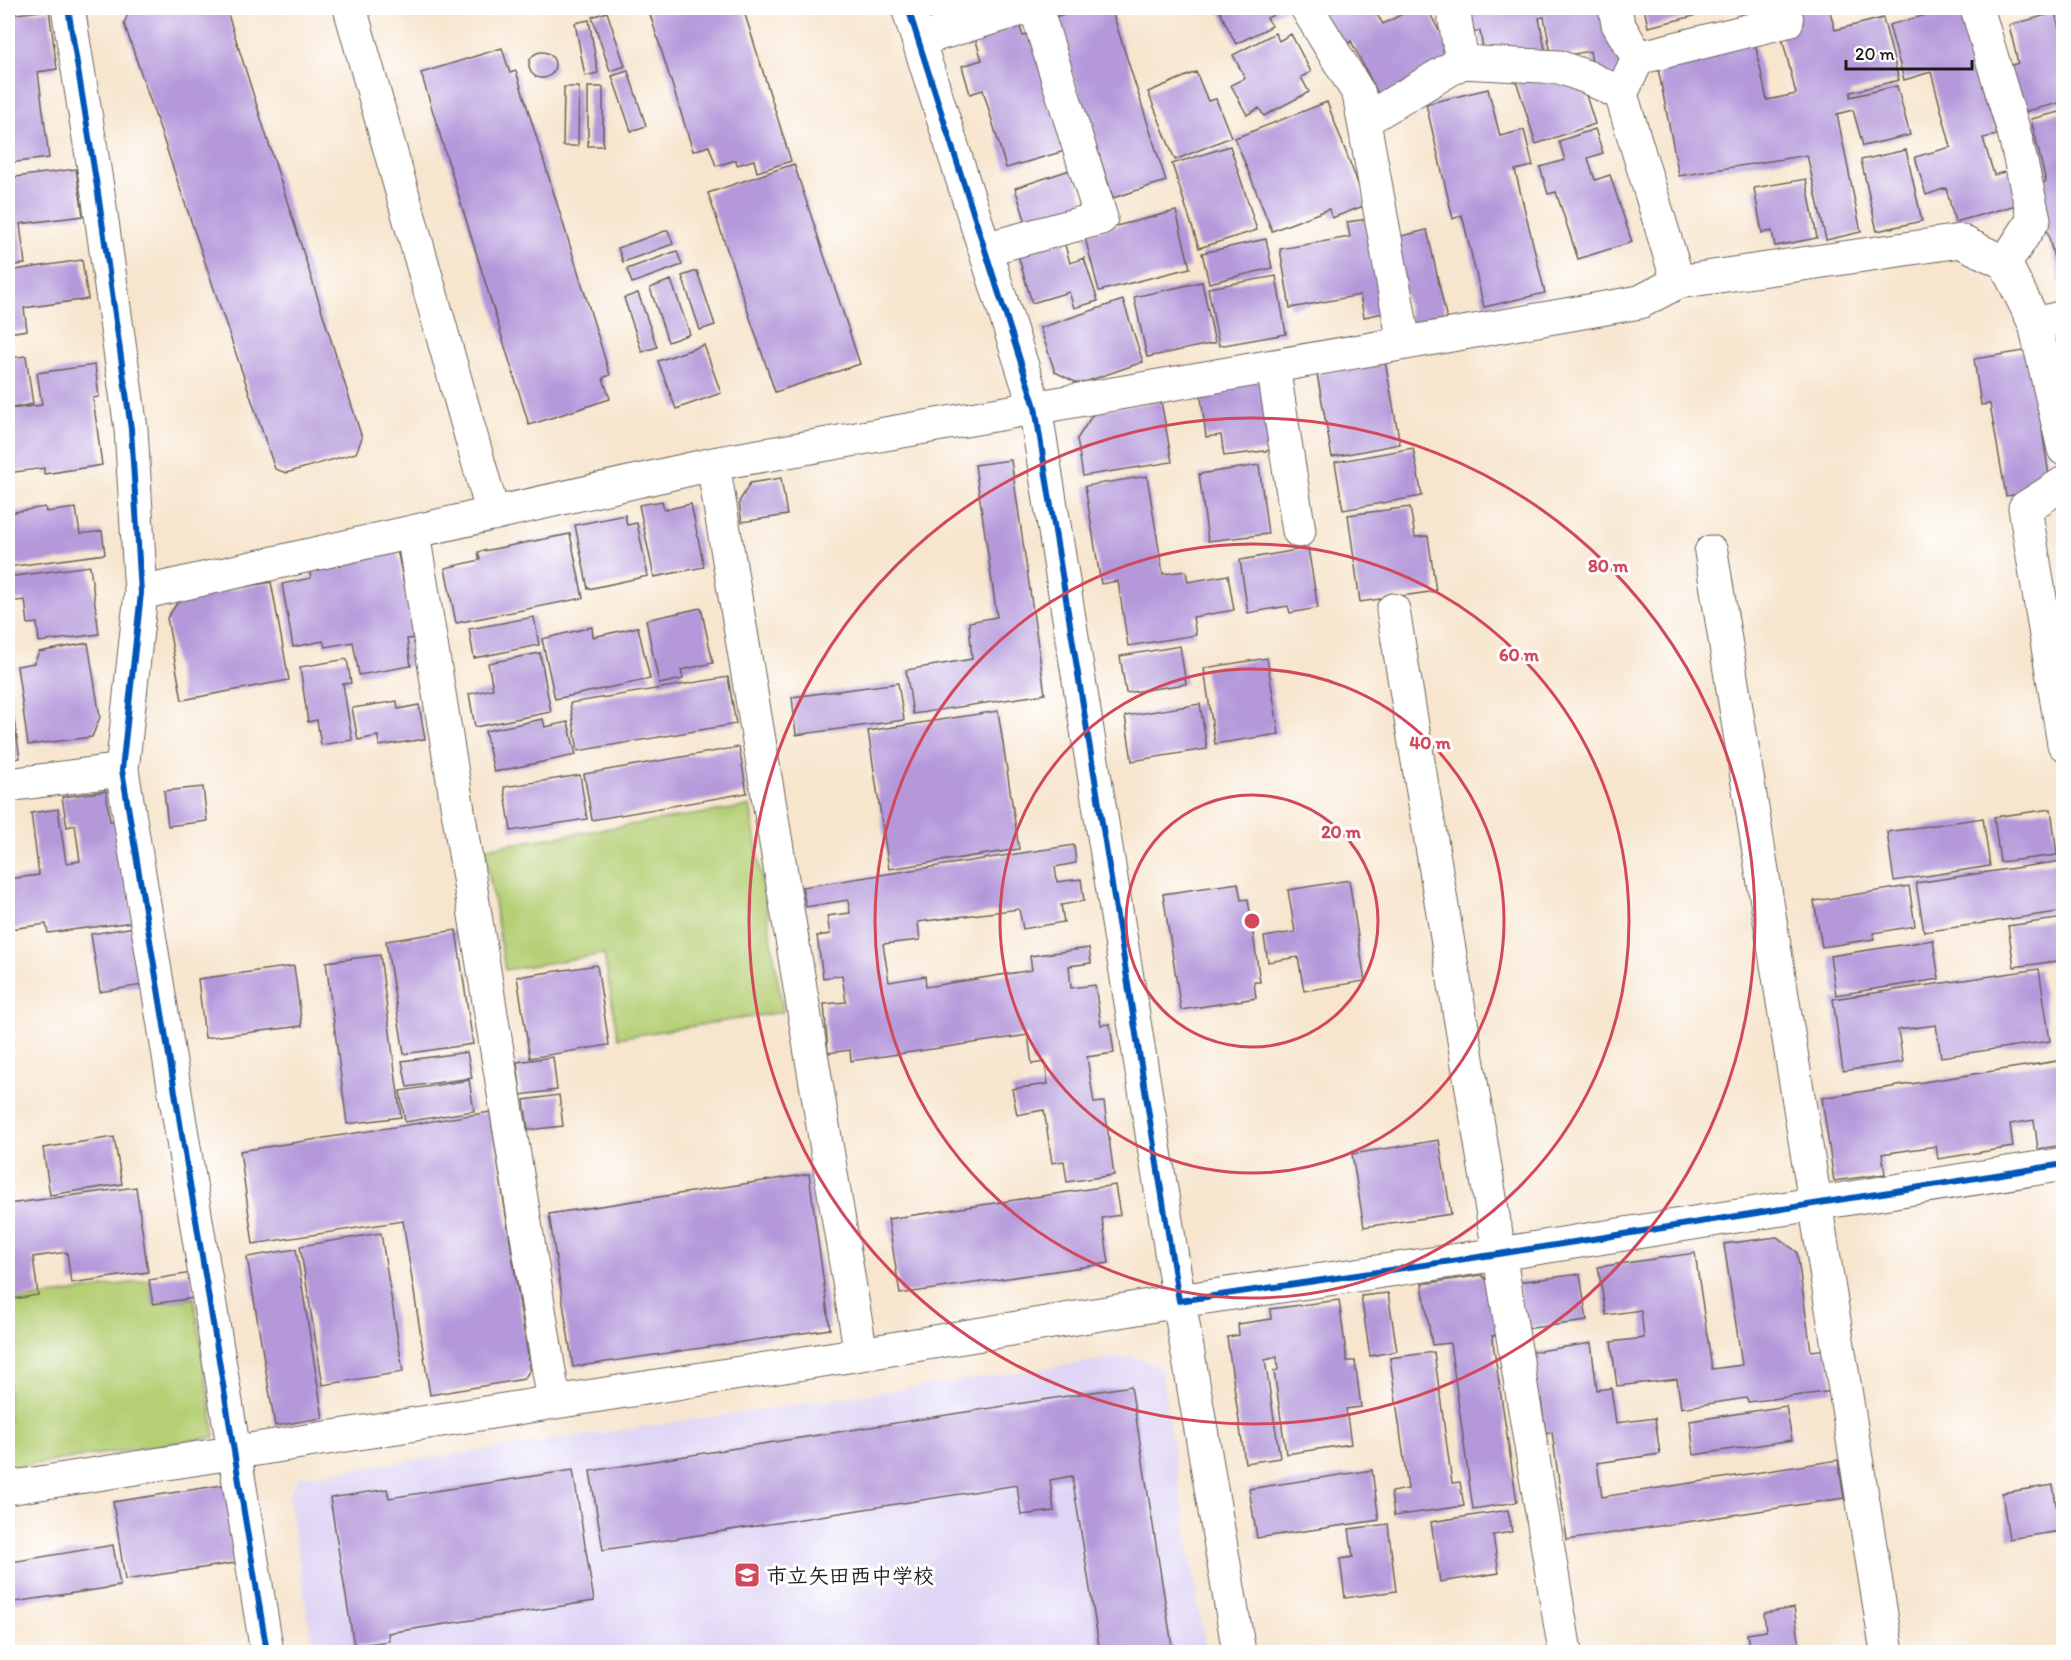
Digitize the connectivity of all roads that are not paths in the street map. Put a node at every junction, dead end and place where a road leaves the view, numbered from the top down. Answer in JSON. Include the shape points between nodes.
{"nodes":[{"id":1,"x":68,"y":8,"type":"edge"},
{"id":2,"x":350,"y":8,"type":"edge"},
{"id":3,"x":908,"y":8,"type":"edge"},
{"id":4,"x":1025,"y":8,"type":"edge"},
{"id":5,"x":1036,"y":8,"type":"edge"},
{"id":6,"x":1307,"y":8,"type":"edge"},
{"id":7,"x":1453,"y":8,"type":"edge"},
{"id":8,"x":1615,"y":8,"type":"edge"},
{"id":9,"x":1784,"y":8,"type":"edge"},
{"id":10,"x":1977,"y":8,"type":"edge"},
{"id":11,"x":918,"y":40,"type":"junction"},
{"id":12,"x":1638,"y":58,"type":"junction"},
{"id":13,"x":1462,"y":62,"type":"junction"},
{"id":14,"x":1621,"y":94,"type":"junction"},
{"id":15,"x":1365,"y":120,"type":"junction"},
{"id":16,"x":985,"y":249,"type":"junction"},
{"id":17,"x":2005,"y":263,"type":"junction"},
{"id":18,"x":1678,"y":282,"type":"junction"},
{"id":19,"x":2049,"y":320,"type":"edge"},
{"id":20,"x":1404,"y":343,"type":"junction"},
{"id":21,"x":1273,"y":366,"type":"junction"},
{"id":22,"x":1035,"y":407,"type":"junction"},
{"id":23,"x":2064,"y":449,"type":"edge"},
{"id":24,"x":713,"y":464,"type":"junction"},
{"id":25,"x":2064,"y":483,"type":"edge"},
{"id":26,"x":493,"y":514,"type":"junction"},
{"id":27,"x":1299,"y":531,"type":"dead end"},
{"id":28,"x":413,"y":532,"type":"junction"},
{"id":29,"x":1711,"y":552,"type":"dead end"},
{"id":30,"x":141,"y":593,"type":"junction"},
{"id":31,"x":1393,"y":610,"type":"dead end"},
{"id":32,"x":2064,"y":744,"type":"edge"},
{"id":33,"x":122,"y":770,"type":"junction"},
{"id":34,"x":8,"y":785,"type":"edge"},
{"id":35,"x":2064,"y":1164,"type":"edge"},
{"id":36,"x":1815,"y":1203,"type":"junction"},
{"id":37,"x":1499,"y":1254,"type":"junction"},
{"id":38,"x":1179,"y":1300,"type":"junction"},
{"id":39,"x":861,"y":1354,"type":"junction"},
{"id":40,"x":554,"y":1402,"type":"junction"},
{"id":41,"x":235,"y":1452,"type":"junction"},
{"id":42,"x":8,"y":1488,"type":"edge"},
{"id":43,"x":267,"y":1653,"type":"edge"},
{"id":44,"x":1239,"y":1653,"type":"edge"},
{"id":45,"x":1564,"y":1653,"type":"edge"},
{"id":46,"x":1887,"y":1653,"type":"edge"}],
"edges":[{"from":1,"to":30,"type":"street","via":[[131,429]]},
{"from":2,"to":26,"type":"street"},
{"from":3,"to":11,"type":"street"},
{"from":4,"to":11,"type":"street"},
{"from":5,"to":16,"type":"street","via":[[1101,218]]},
{"from":6,"to":15,"type":"street","via":[[1359,94]]},
{"from":7,"to":13,"type":"street"},
{"from":8,"to":12,"type":"street","via":[[1618,24]]},
{"from":9,"to":12,"type":"street","via":[[1787,21]]},
{"from":10,"to":17,"type":"street","via":[[2014,132],[2034,219]]},
{"from":11,"to":16,"type":"street"},
{"from":12,"to":14,"type":"street"},
{"from":13,"to":14,"type":"street","via":[[1559,67]]},
{"from":13,"to":15,"type":"street"},
{"from":14,"to":18,"type":"street"},
{"from":15,"to":20,"type":"street"},
{"from":16,"to":22,"type":"street"},
{"from":17,"to":18,"type":"street","via":[[1960,241]]},
{"from":17,"to":19,"type":"street"},
{"from":18,"to":20,"type":"street","via":[[1640,302]]},
{"from":19,"to":23,"type":"street"},
{"from":20,"to":21,"type":"street"},
{"from":21,"to":22,"type":"street"},
{"from":21,"to":27,"type":"street"},
{"from":22,"to":24,"type":"street"},
{"from":22,"to":38,"type":"street"},
{"from":24,"to":26,"type":"street"},
{"from":24,"to":39,"type":"street"},
{"from":25,"to":32,"type":"street","via":[[2025,508]]},
{"from":26,"to":28,"type":"street"},
{"from":28,"to":30,"type":"street"},
{"from":28,"to":40,"type":"street"},
{"from":29,"to":36,"type":"street"},
{"from":30,"to":33,"type":"street"},
{"from":31,"to":37,"type":"street"},
{"from":33,"to":34,"type":"street"},
{"from":33,"to":41,"type":"street"},
{"from":35,"to":36,"type":"street"},
{"from":36,"to":37,"type":"street"},
{"from":36,"to":46,"type":"street"},
{"from":37,"to":38,"type":"street"},
{"from":37,"to":45,"type":"street"},
{"from":38,"to":39,"type":"street"},
{"from":38,"to":44,"type":"street"},
{"from":39,"to":40,"type":"street"},
{"from":40,"to":41,"type":"street"},
{"from":41,"to":42,"type":"street"},
{"from":41,"to":43,"type":"street"}]}
